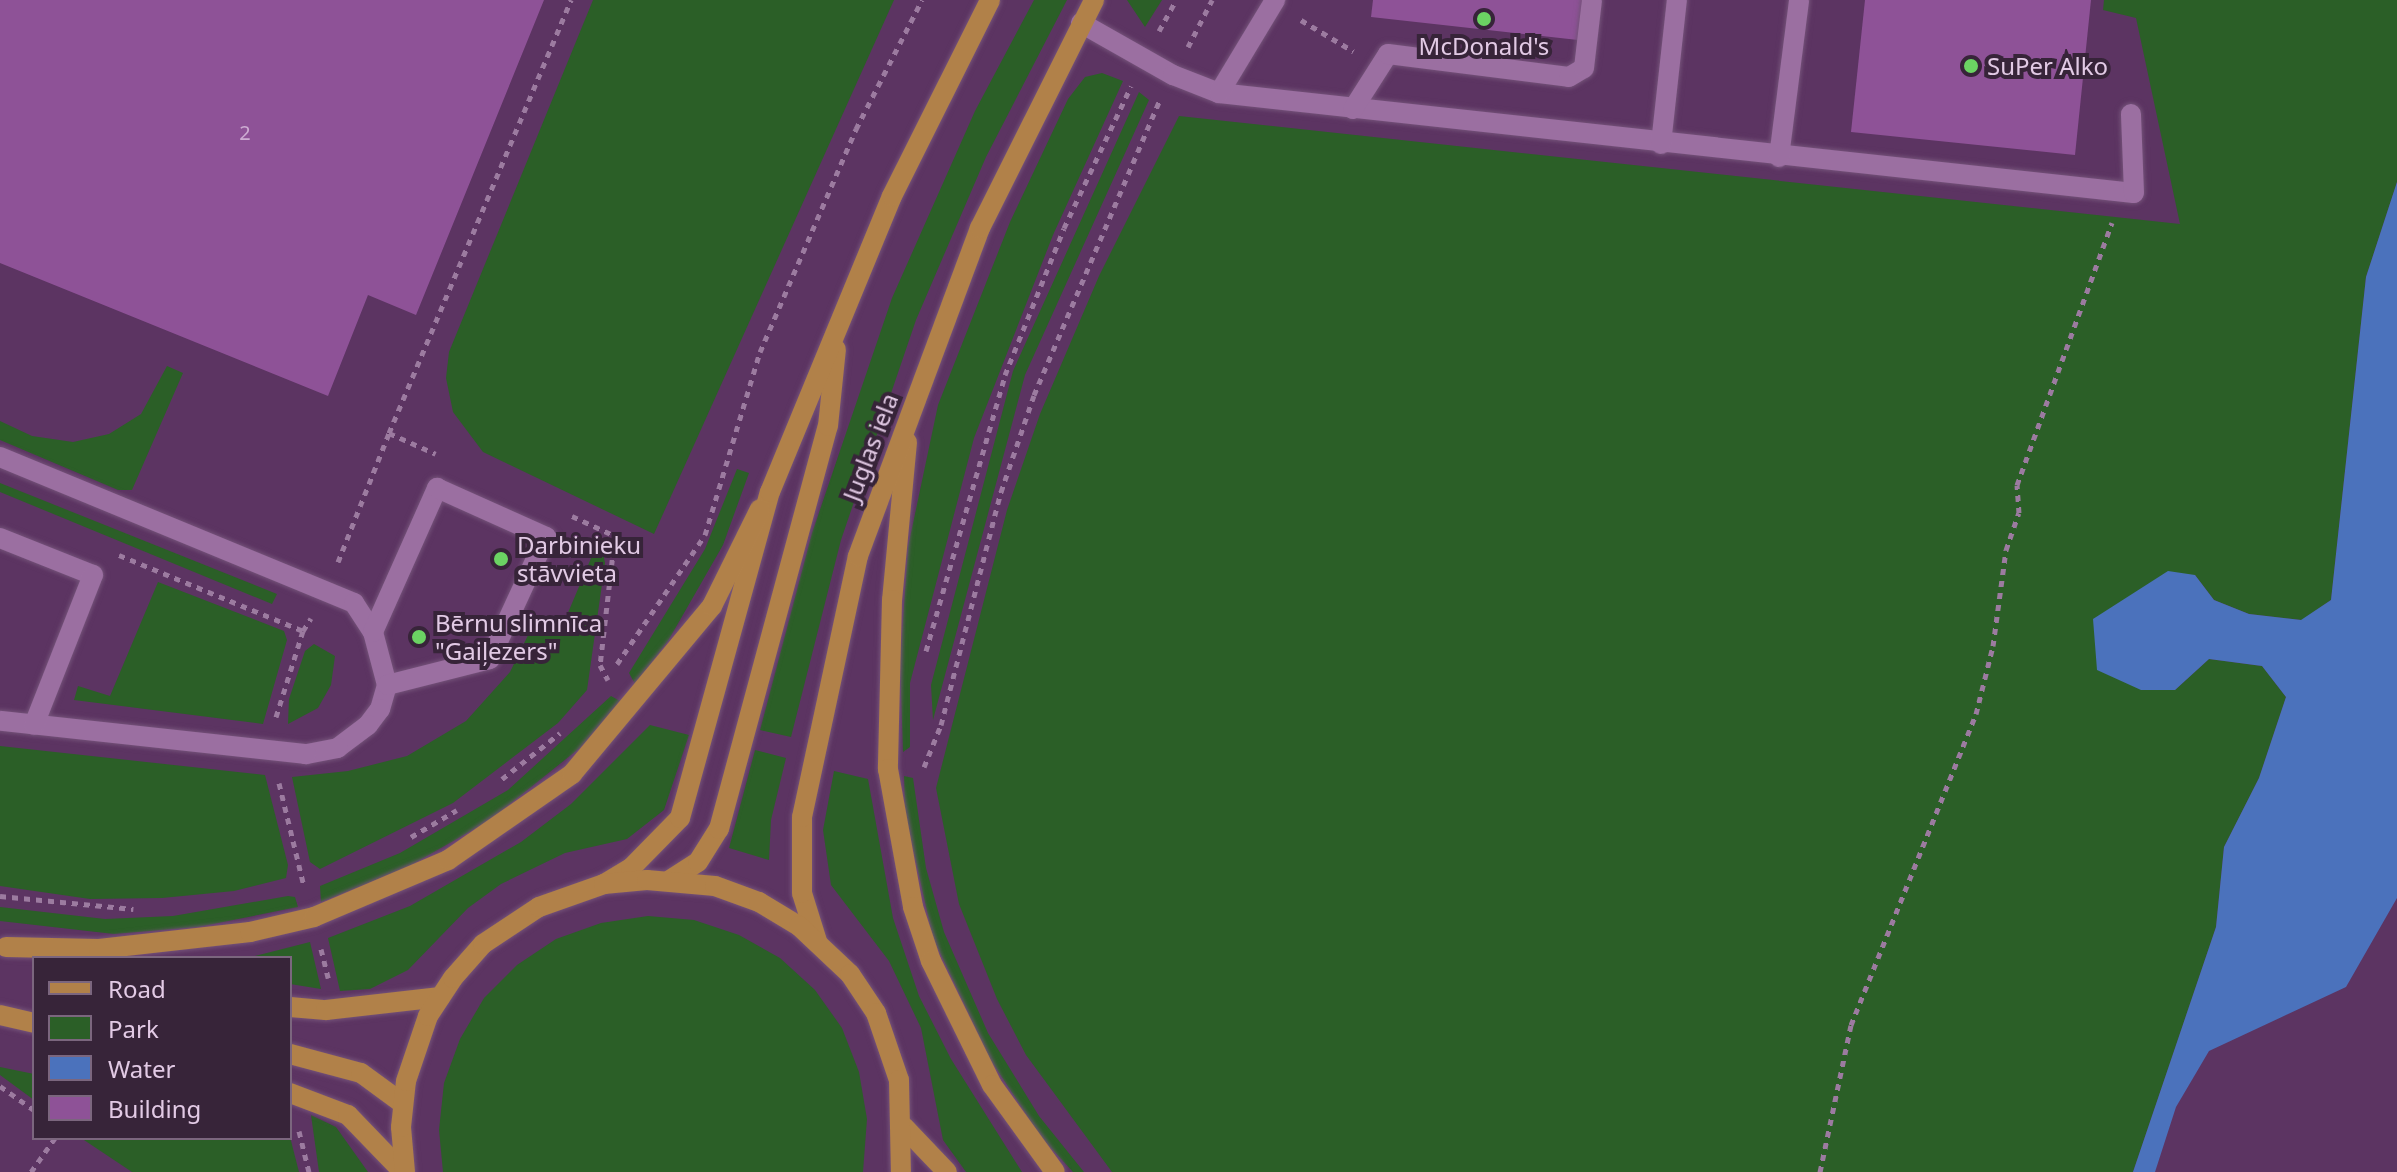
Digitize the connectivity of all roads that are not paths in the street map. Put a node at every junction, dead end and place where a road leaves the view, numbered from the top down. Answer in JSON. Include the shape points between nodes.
{"nodes":[{"id":1,"x":990,"y":0,"type":"edge"},
{"id":2,"x":1094,"y":0,"type":"edge"},
{"id":3,"x":1592,"y":0,"type":"edge"},
{"id":4,"x":1677,"y":0,"type":"edge"},
{"id":5,"x":1799,"y":0,"type":"edge"},
{"id":6,"x":1274,"y":1,"type":"edge"},
{"id":7,"x":1081,"y":23,"type":"junction"},
{"id":8,"x":1219,"y":93,"type":"junction"},
{"id":9,"x":1353,"y":109,"type":"junction"},
{"id":10,"x":2131,"y":114,"type":"dead end"},
{"id":11,"x":1661,"y":144,"type":"junction"},
{"id":12,"x":1779,"y":157,"type":"junction"},
{"id":13,"x":838,"y":334,"type":"junction"},
{"id":14,"x":907,"y":434,"type":"junction"},
{"id":15,"x":0,"y":457,"type":"edge"},
{"id":16,"x":770,"y":492,"type":"junction"},
{"id":17,"x":0,"y":538,"type":"edge"},
{"id":18,"x":373,"y":632,"type":"junction"},
{"id":19,"x":387,"y":685,"type":"junction"},
{"id":20,"x":0,"y":721,"type":"edge"},
{"id":21,"x":34,"y":725,"type":"junction"},
{"id":22,"x":670,"y":880,"type":"junction"},
{"id":23,"x":604,"y":884,"type":"junction"},
{"id":24,"x":817,"y":941,"type":"junction"},
{"id":25,"x":3,"y":946,"type":"edge"},
{"id":26,"x":32,"y":958,"type":"edge"},
{"id":27,"x":440,"y":997,"type":"junction"},
{"id":28,"x":292,"y":1007,"type":"edge"},
{"id":29,"x":0,"y":1015,"type":"edge"},
{"id":30,"x":32,"y":1022,"type":"edge"},
{"id":31,"x":292,"y":1055,"type":"edge"},
{"id":32,"x":292,"y":1094,"type":"edge"},
{"id":33,"x":402,"y":1103,"type":"junction"},
{"id":34,"x":904,"y":1127,"type":"junction"},
{"id":35,"x":404,"y":1172,"type":"edge"},
{"id":36,"x":901,"y":1172,"type":"edge"},
{"id":37,"x":947,"y":1172,"type":"edge"},
{"id":38,"x":1055,"y":1172,"type":"edge"}],
"edges":[{"from":1,"to":13,"type":"main road","name":"Juglas iela","via":[[892,196]]},
{"from":2,"to":7,"type":"main road","name":"Juglas iela"},
{"from":3,"to":9,"type":"lane","via":[[1584,68],[1569,77],[1388,54]]},
{"from":4,"to":11,"type":"lane"},
{"from":5,"to":12,"type":"lane"},
{"from":6,"to":8,"type":"lane"},
{"from":7,"to":8,"type":"lane","via":[[1173,75]]},
{"from":7,"to":14,"type":"main road","name":"Juglas iela","via":[[980,228],[925,369]]},
{"from":8,"to":9,"type":"lane"},
{"from":9,"to":11,"type":"lane"},
{"from":10,"to":12,"type":"lane","via":[[2134,193]]},
{"from":11,"to":12,"type":"lane"},
{"from":13,"to":16,"type":"main road","name":"Juglas iela"},
{"from":13,"to":22,"type":"main road","name":"Juglas iela","via":[[828,426],[719,829],[698,862]]},
{"from":14,"to":24,"type":"main road","name":"Juglas iela","via":[[858,556],[802,817],[802,893]]},
{"from":14,"to":38,"type":"main road","via":[[892,600],[888,769],[913,907],[931,961],[992,1085]]},
{"from":15,"to":18,"type":"lane","via":[[327,590],[354,603]]},
{"from":16,"to":23,"type":"main road","name":"Juglas iela","via":[[680,818],[631,868]]},
{"from":16,"to":25,"type":"main road","via":[[740,542],[712,606],[636,703],[572,774],[460,853],[379,893],[314,917],[250,932],[99,949]]},
{"from":17,"to":21,"type":"lane","via":[[93,575]]},
{"from":18,"to":19,"type":"lane"},
{"from":18,"to":19,"type":"lane","via":[[437,488],[546,537],[490,659]]},
{"from":19,"to":21,"type":"lane","via":[[368,725],[338,748],[306,754]]},
{"from":20,"to":21,"type":"lane"},
{"from":22,"to":23,"type":"main road"},
{"from":22,"to":24,"type":"main road","via":[[715,886],[759,902]]},
{"from":23,"to":27,"type":"main road","via":[[560,897],[501,930],[467,961]]},
{"from":24,"to":34,"type":"main road","via":[[850,974],[876,1013],[899,1080]]},
{"from":25,"to":26,"type":"main road"},
{"from":27,"to":28,"type":"main road","via":[[326,1010]]},
{"from":27,"to":33,"type":"main road","via":[[411,1058]]},
{"from":29,"to":30,"type":"main road"},
{"from":31,"to":33,"type":"main road","via":[[361,1073]]},
{"from":32,"to":35,"type":"main road","via":[[348,1115]]},
{"from":33,"to":35,"type":"main road"},
{"from":34,"to":36,"type":"main road"},
{"from":34,"to":37,"type":"main road"}]}
